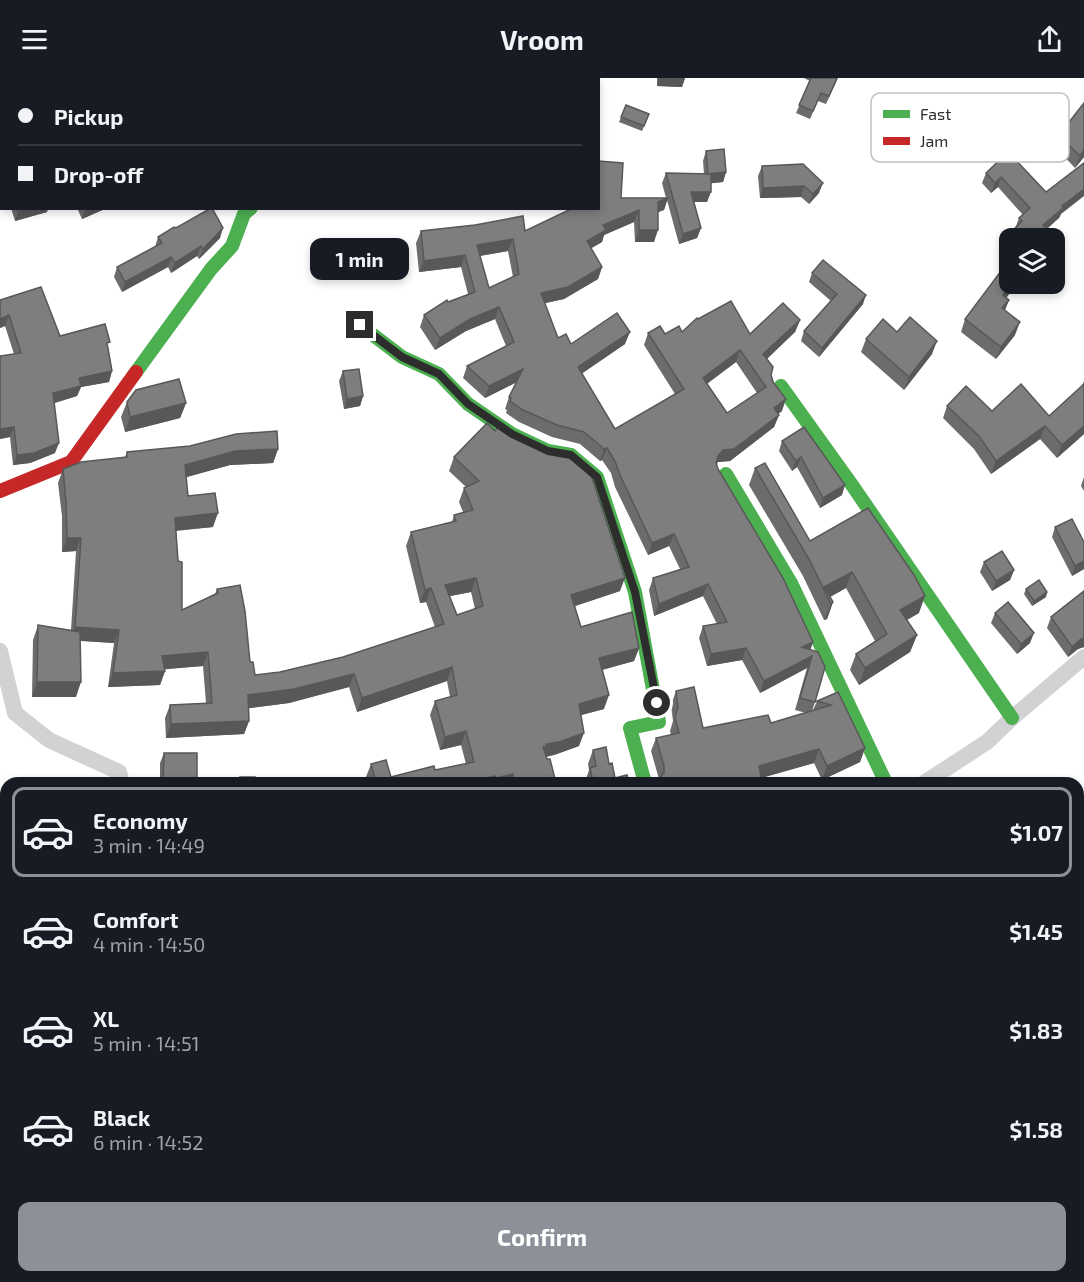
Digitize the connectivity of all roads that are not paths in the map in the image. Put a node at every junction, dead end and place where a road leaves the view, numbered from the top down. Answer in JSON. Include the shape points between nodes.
{"nodes":[{"id":1,"x":249,"y":210,"type":"edge"},
{"id":2,"x":360,"y":325,"type":"dead end"},
{"id":3,"x":781,"y":386,"type":"dead end"},
{"id":4,"x":726,"y":474,"type":"dead end"},
{"id":5,"x":0,"y":491,"type":"edge"},
{"id":6,"x":0,"y":651,"type":"edge"},
{"id":7,"x":1084,"y":657,"type":"edge"},
{"id":8,"x":1012,"y":718,"type":"junction"},
{"id":9,"x":120,"y":777,"type":"edge"},
{"id":10,"x":643,"y":777,"type":"edge"},
{"id":11,"x":883,"y":777,"type":"edge"},
{"id":12,"x":933,"y":777,"type":"edge"}],
"edges":[{"from":1,"to":5,"type":"street","via":[[232,246],[211,269],[71,462]]},
{"from":2,"to":10,"type":"street","via":[[402,357],[439,374],[468,404],[512,434],[548,451],[571,455],[597,477],[635,592],[657,703],[659,722],[630,728]]},
{"from":3,"to":8,"type":"street"},
{"from":4,"to":11,"type":"street","via":[[791,583]]},
{"from":6,"to":9,"type":"street","via":[[15,713],[49,740],[119,772]]},
{"from":7,"to":8,"type":"street"},
{"from":8,"to":12,"type":"street","via":[[987,742]]}]}
